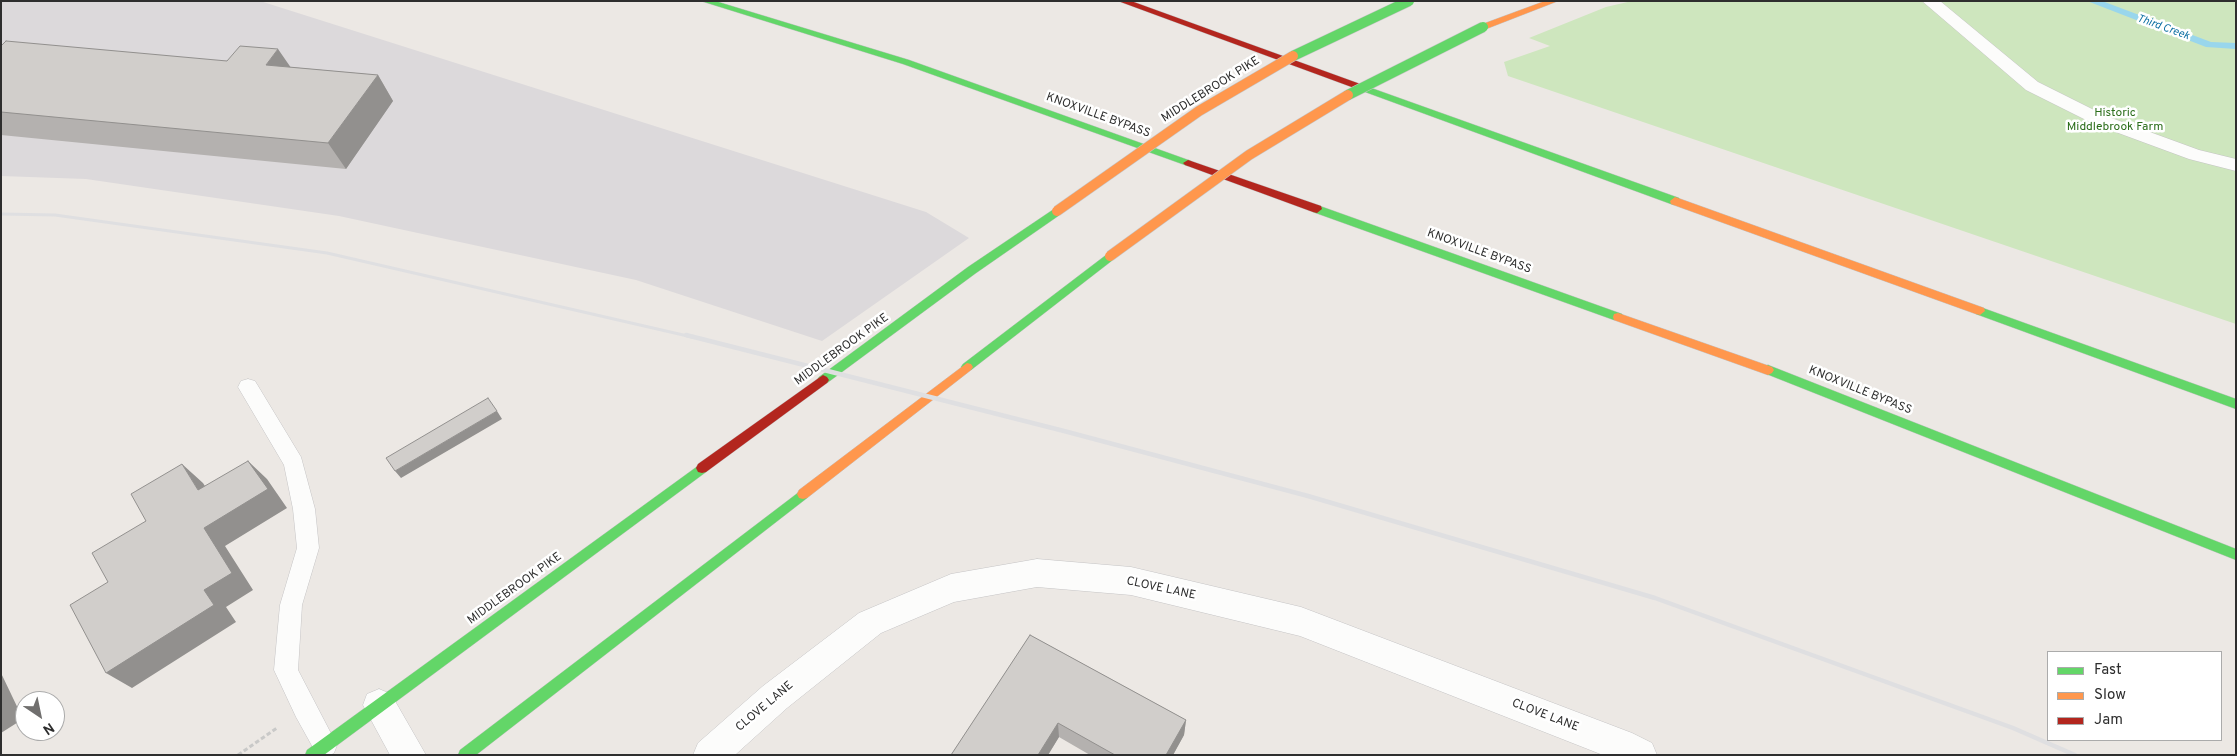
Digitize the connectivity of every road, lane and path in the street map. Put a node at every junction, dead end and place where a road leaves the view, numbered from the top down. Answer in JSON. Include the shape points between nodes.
{"nodes":[{"id":1,"x":705,"y":1,"type":"edge"},
{"id":2,"x":1122,"y":1,"type":"edge"},
{"id":3,"x":1409,"y":1,"type":"edge"},
{"id":4,"x":1554,"y":1,"type":"edge"},
{"id":5,"x":1930,"y":1,"type":"edge"},
{"id":6,"x":2236,"y":165,"type":"edge"},
{"id":7,"x":248,"y":386,"type":"dead end"},
{"id":8,"x":2236,"y":404,"type":"edge"},
{"id":9,"x":2236,"y":555,"type":"edge"},
{"id":10,"x":378,"y":705,"type":"junction"},
{"id":11,"x":319,"y":750,"type":"edge"},
{"id":12,"x":409,"y":755,"type":"edge"},
{"id":13,"x":465,"y":755,"type":"edge"},
{"id":14,"x":710,"y":755,"type":"edge"},
{"id":15,"x":1640,"y":755,"type":"edge"}],
"edges":[{"from":1,"to":9,"type":"main road","name":"KNOXVILLE BYPASS","via":[[906,62],[1809,385]]},
{"from":2,"to":8,"type":"main road"},
{"from":3,"to":10,"type":"main road","name":"MIDDLEBROOK PIKE","bridge":true,"via":[[1311,46],[1199,111],[972,270]]},
{"from":4,"to":13,"type":"main road","bridge":true,"via":[[1483,27],[1362,86],[1257,150],[1110,256]]},
{"from":5,"to":6,"type":"lane","via":[[2032,86],[2100,120],[2195,155]]},
{"from":7,"to":11,"type":"lane","via":[[294,463],[304,509],[308,548],[292,605],[286,670]]},
{"from":10,"to":11,"type":"main road","name":"MIDDLEBROOK PIKE"},
{"from":10,"to":12,"type":"street"},
{"from":14,"to":15,"type":"street","name":"CLOVE LANE","via":[[775,697],[870,623],[952,588],[1037,574],[1131,581],[1301,622]]}]}
